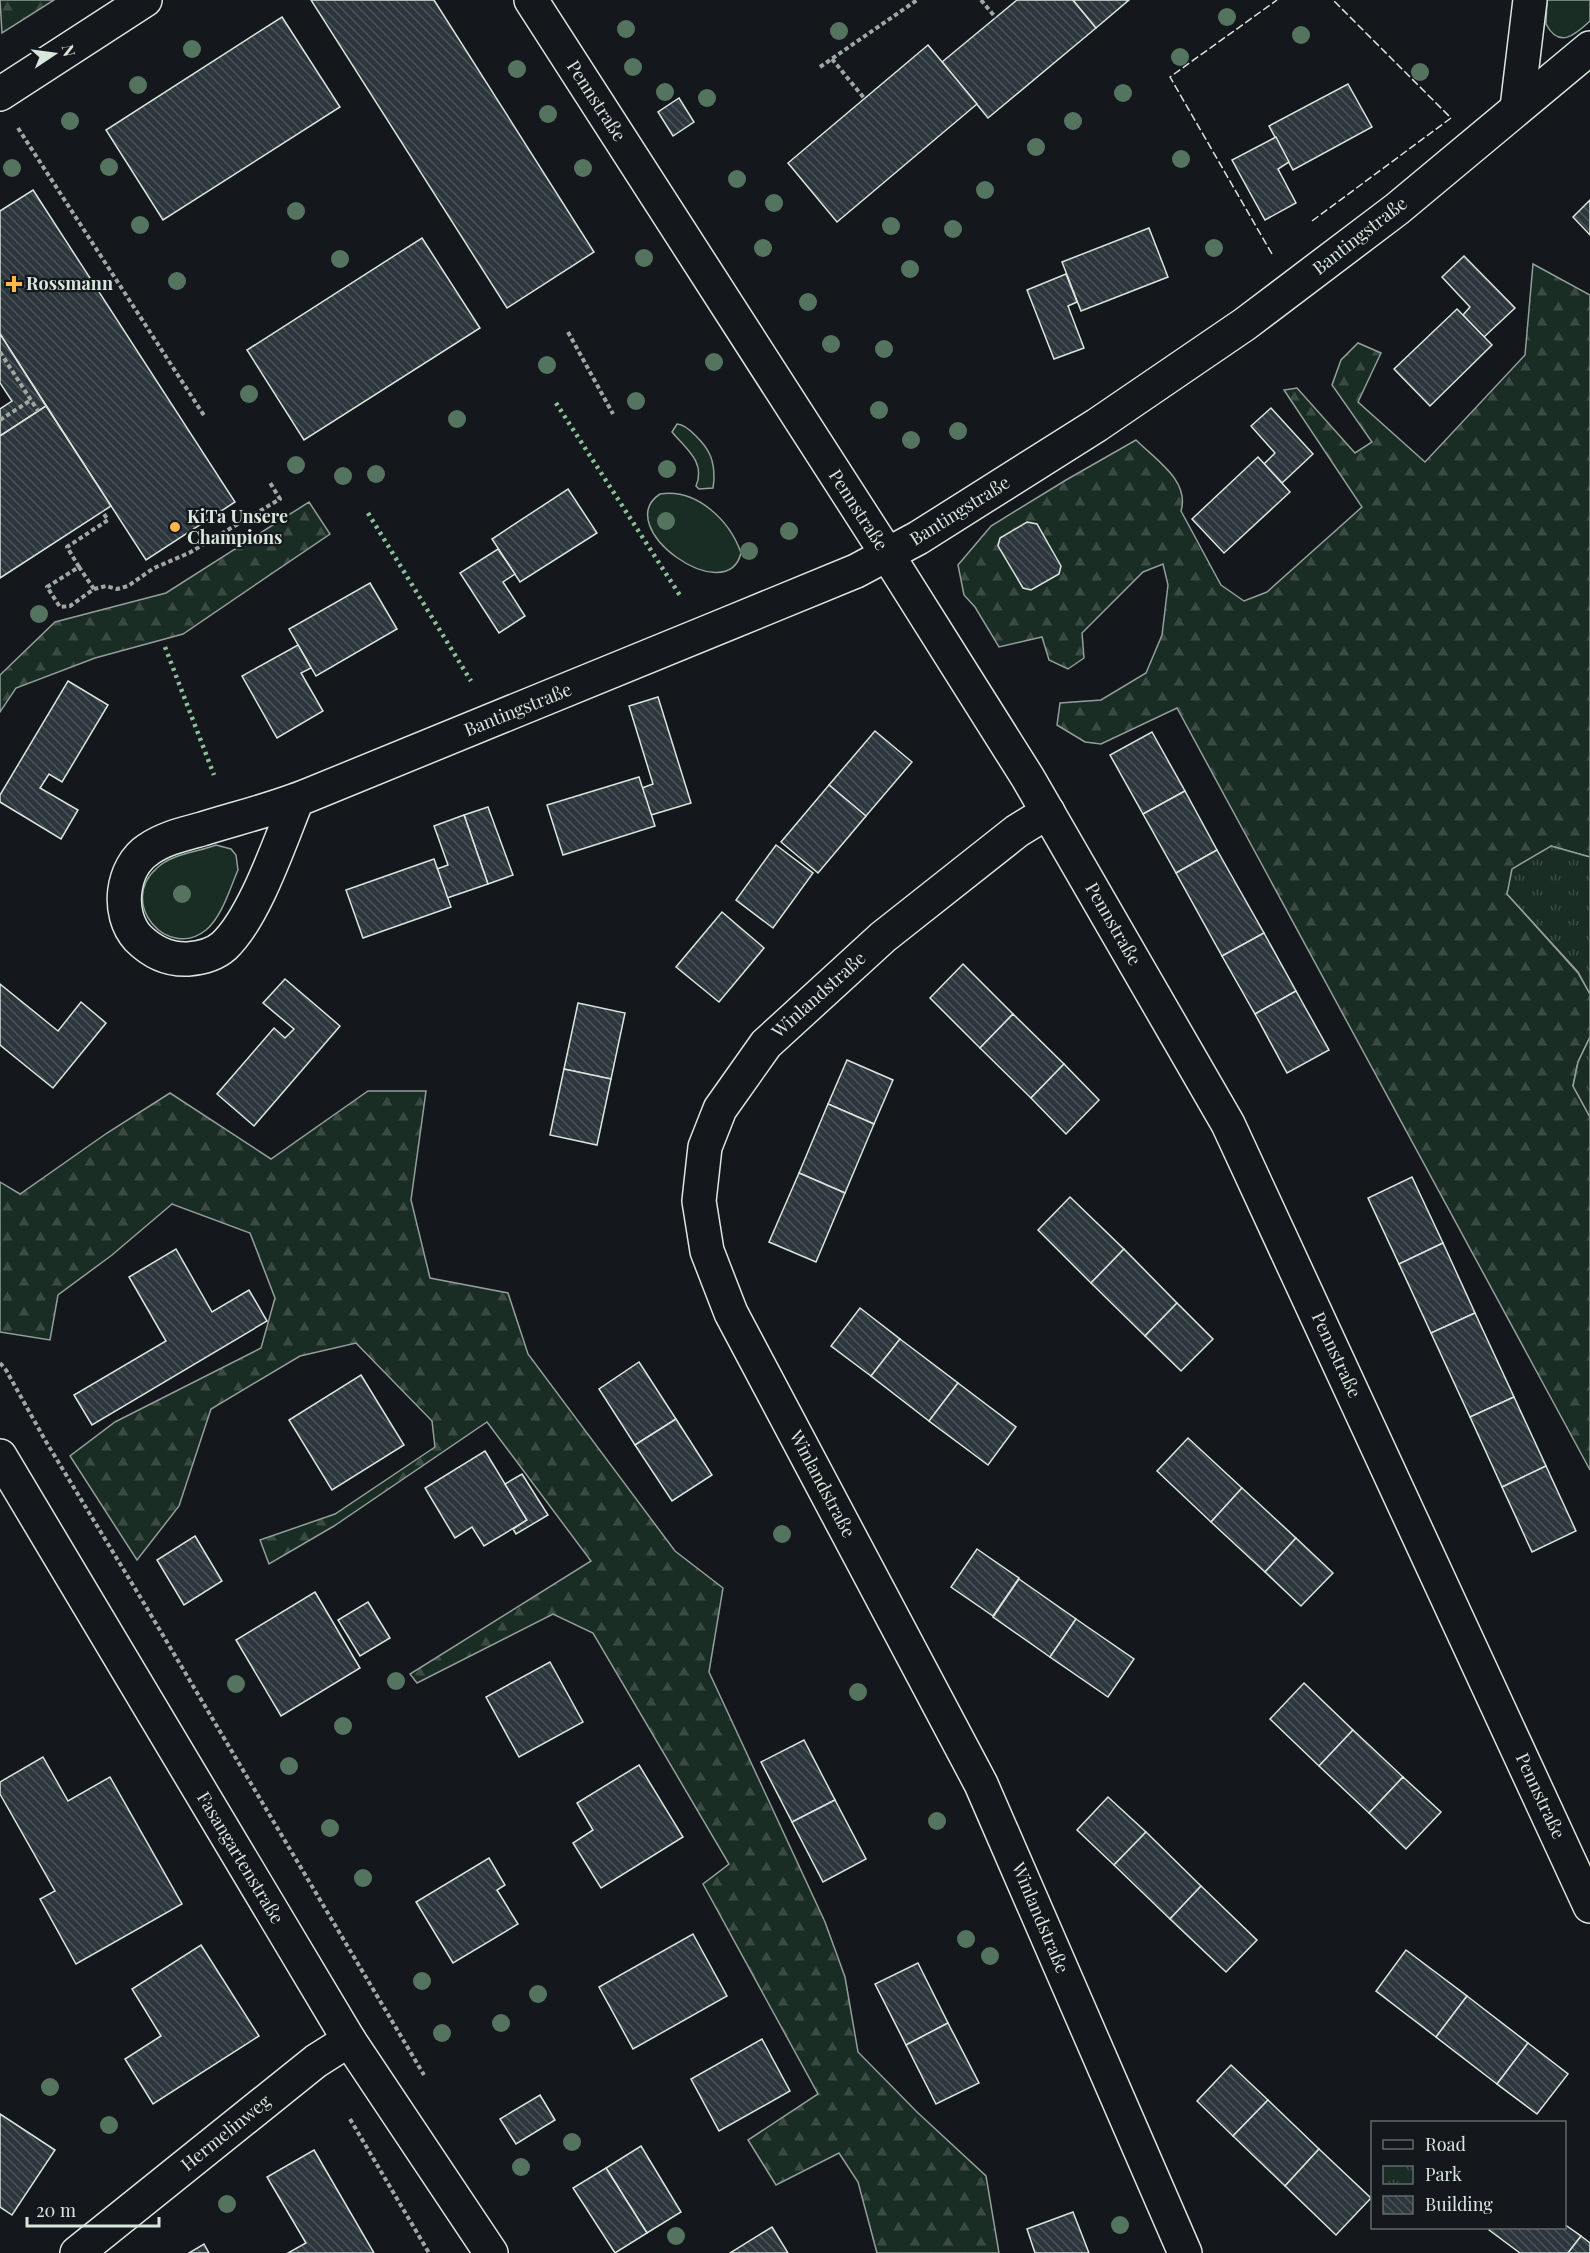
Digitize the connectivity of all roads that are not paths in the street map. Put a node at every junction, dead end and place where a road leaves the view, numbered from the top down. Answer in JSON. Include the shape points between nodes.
{"nodes":[{"id":1,"x":145,"y":0,"type":"edge"},
{"id":2,"x":531,"y":0,"type":"edge"},
{"id":3,"x":1530,"y":0,"type":"edge"},
{"id":4,"x":1590,"y":48,"type":"edge"},
{"id":5,"x":6,"y":107,"type":"edge"},
{"id":6,"x":1517,"y":108,"type":"junction"},
{"id":7,"x":887,"y":554,"type":"junction"},
{"id":8,"x":297,"y":800,"type":"junction"},
{"id":9,"x":1048,"y":812,"type":"junction"},
{"id":10,"x":0,"y":1456,"type":"edge"},
{"id":11,"x":1590,"y":1906,"type":"edge"},
{"id":12,"x":349,"y":2040,"type":"junction"},
{"id":13,"x":77,"y":2253,"type":"edge"},
{"id":14,"x":491,"y":2253,"type":"edge"},
{"id":15,"x":1185,"y":2253,"type":"edge"}],
"edges":[{"from":1,"to":5,"type":"street"},
{"from":2,"to":7,"type":"street","name":"Pennstraße"},
{"from":3,"to":6,"type":"street"},
{"from":4,"to":6,"type":"street","name":"Bantingstraße"},
{"from":6,"to":7,"type":"street","name":"Bantingstraße","via":[[1397,209],[1245,324],[1097,425]]},
{"from":7,"to":8,"type":"street","name":"Bantingstraße","via":[[856,571]]},
{"from":7,"to":9,"type":"street","name":"Pennstraße"},
{"from":8,"to":8,"type":"street","name":"Bantingstraße","via":[[147,849],[132,868],[124,890],[125,914],[136,936],[154,952],[177,959],[201,958],[223,947],[252,906]]},
{"from":9,"to":11,"type":"street","name":"Pennstraße","via":[[1228,1124]]},
{"from":9,"to":15,"type":"street","name":"Winlandstraße","via":[[1017,831],[883,937],[766,1044],[720,1109],[705,1147],[699,1201],[706,1251],[731,1313],[981,1784]]},
{"from":10,"to":12,"type":"street","name":"Fasangartenstraße"},
{"from":12,"to":13,"type":"street","name":"Hermelinweg","via":[[316,2061]]},
{"from":12,"to":14,"type":"street","name":"Fasangartenstraße"}]}
